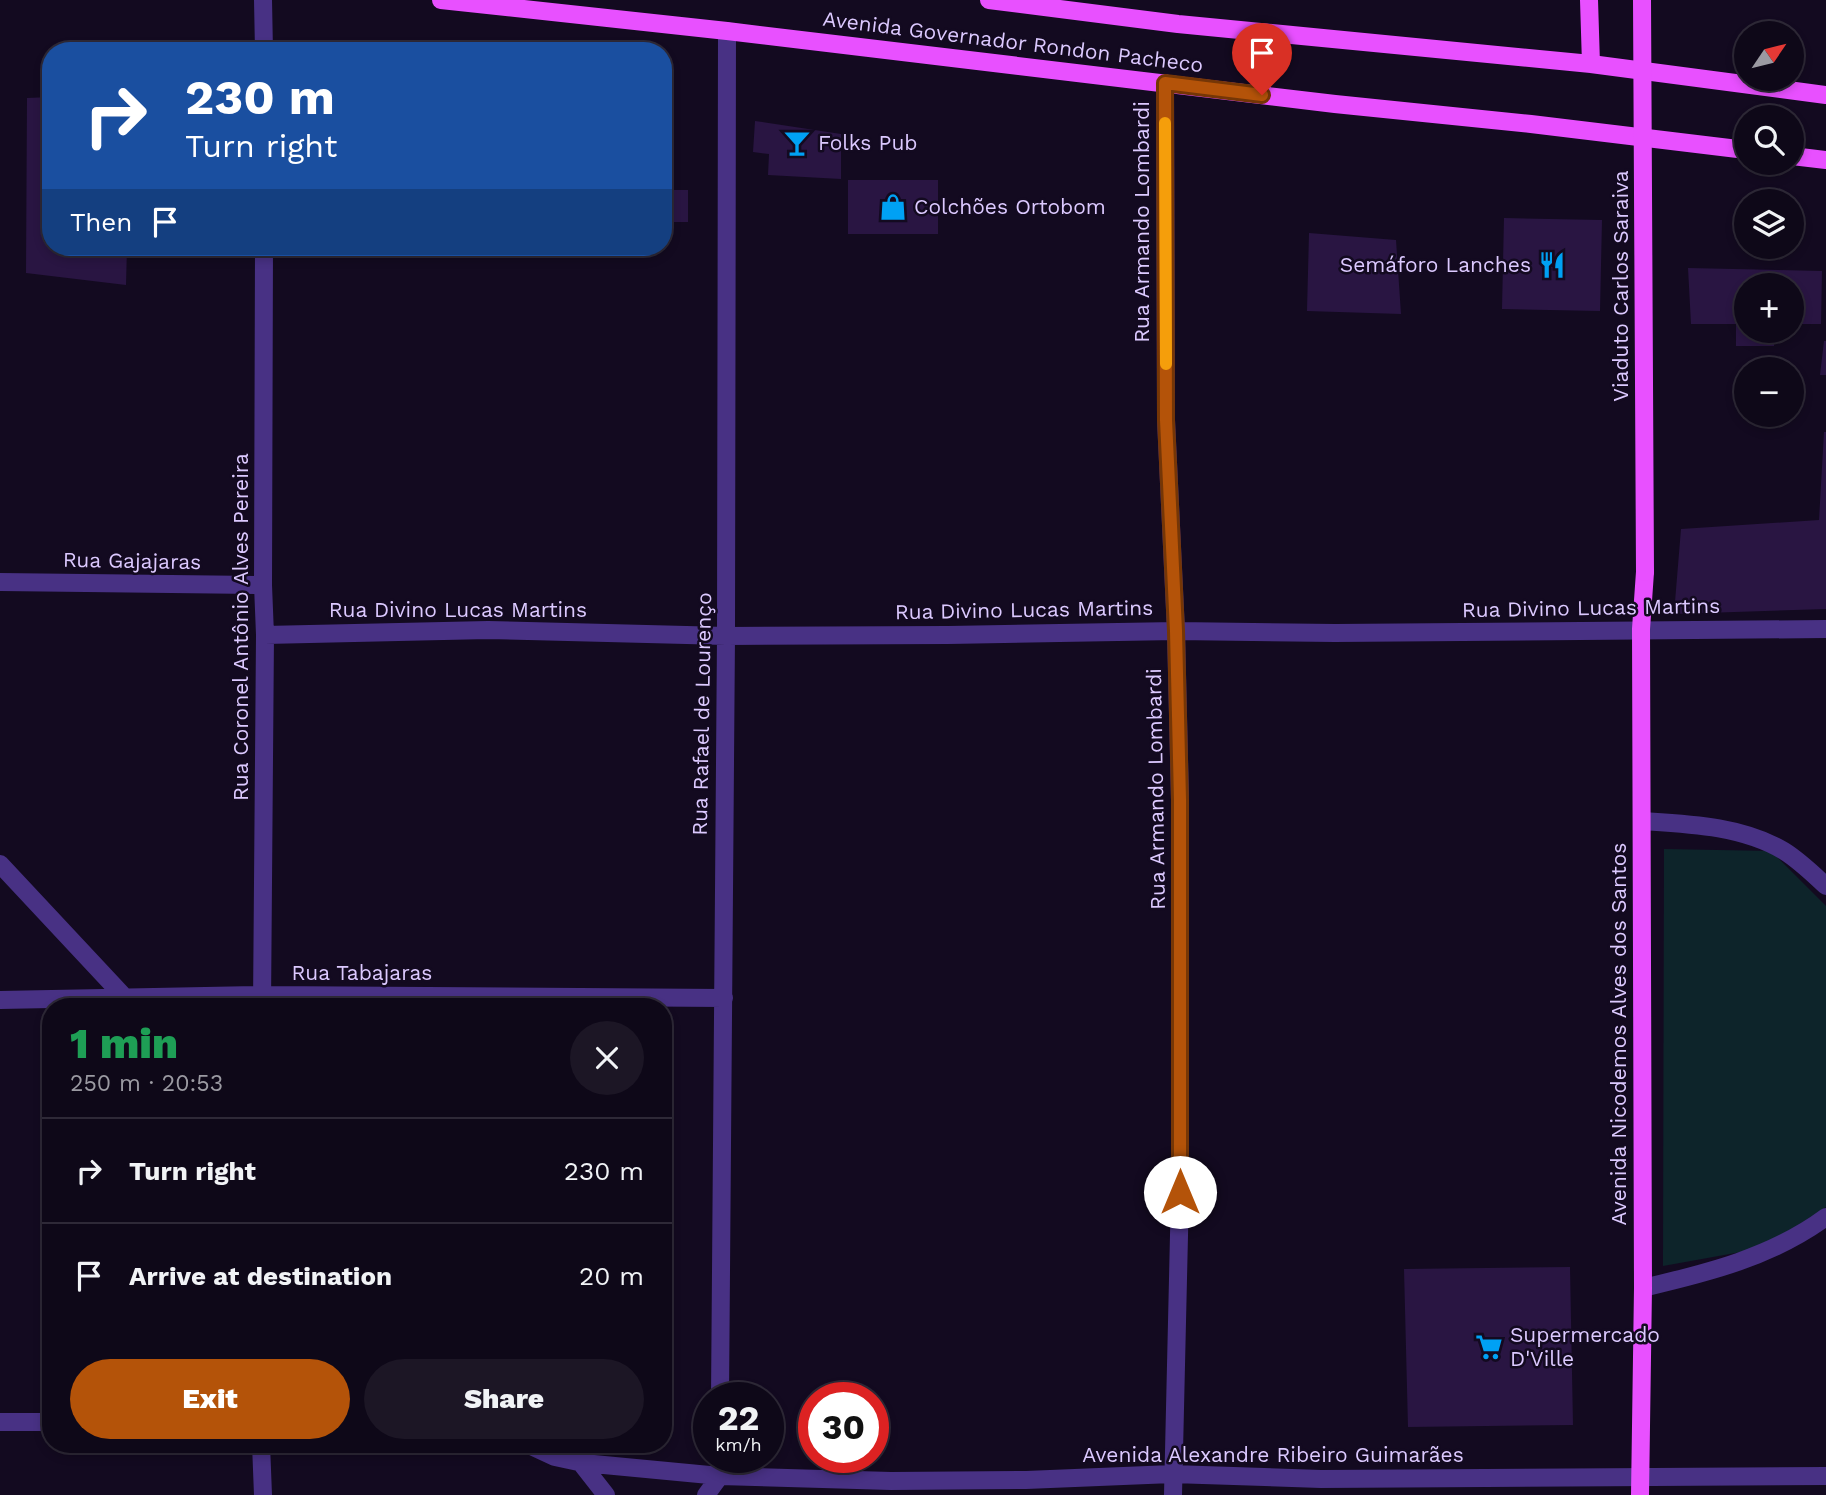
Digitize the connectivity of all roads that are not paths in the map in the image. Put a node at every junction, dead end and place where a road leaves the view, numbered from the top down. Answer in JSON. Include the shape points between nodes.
{"nodes":[{"id":1,"x":263,"y":0,"type":"edge"},
{"id":2,"x":441,"y":0,"type":"edge"},
{"id":3,"x":989,"y":0,"type":"edge"},
{"id":4,"x":1589,"y":0,"type":"edge"},
{"id":5,"x":1642,"y":0,"type":"edge"},
{"id":6,"x":727,"y":31,"type":"junction"},
{"id":7,"x":264,"y":42,"type":"edge"},
{"id":8,"x":1591,"y":64,"type":"junction"},
{"id":9,"x":1165,"y":83,"type":"junction"},
{"id":10,"x":1826,"y":95,"type":"edge"},
{"id":11,"x":1734,"y":149,"type":"edge"},
{"id":12,"x":1804,"y":157,"type":"edge"},
{"id":13,"x":1826,"y":160,"type":"edge"},
{"id":14,"x":264,"y":256,"type":"edge"},
{"id":15,"x":1645,"y":572,"type":"joint"},
{"id":16,"x":0,"y":582,"type":"edge"},
{"id":17,"x":263,"y":585,"type":"junction"},
{"id":18,"x":1642,"y":629,"type":"junction"},
{"id":19,"x":1826,"y":629,"type":"edge"},
{"id":20,"x":1176,"y":631,"type":"junction"},
{"id":21,"x":265,"y":635,"type":"junction"},
{"id":22,"x":726,"y":636,"type":"junction"},
{"id":23,"x":1642,"y":821,"type":"junction"},
{"id":24,"x":0,"y":864,"type":"edge"},
{"id":25,"x":1826,"y":887,"type":"edge"},
{"id":26,"x":124,"y":998,"type":"edge"},
{"id":27,"x":262,"y":998,"type":"edge"},
{"id":28,"x":672,"y":998,"type":"edge"},
{"id":29,"x":724,"y":998,"type":"junction"},
{"id":30,"x":0,"y":1000,"type":"edge"},
{"id":31,"x":42,"y":1001,"type":"edge"},
{"id":32,"x":1826,"y":1217,"type":"edge"},
{"id":33,"x":1643,"y":1288,"type":"junction"},
{"id":34,"x":720,"y":1382,"type":"edge"},
{"id":35,"x":0,"y":1422,"type":"edge"},
{"id":36,"x":42,"y":1422,"type":"edge"},
{"id":37,"x":261,"y":1453,"type":"edge"},
{"id":38,"x":546,"y":1453,"type":"edge"},
{"id":39,"x":574,"y":1453,"type":"edge"},
{"id":40,"x":583,"y":1463,"type":"junction"},
{"id":41,"x":693,"y":1466,"type":"edge"},
{"id":42,"x":784,"y":1472,"type":"edge"},
{"id":43,"x":717,"y":1473,"type":"edge"},
{"id":44,"x":1172,"y":1474,"type":"junction"},
{"id":45,"x":1826,"y":1476,"type":"edge"},
{"id":46,"x":1640,"y":1487,"type":"edge"},
{"id":47,"x":263,"y":1495,"type":"edge"},
{"id":48,"x":606,"y":1495,"type":"edge"},
{"id":49,"x":706,"y":1495,"type":"edge"},
{"id":50,"x":1173,"y":1495,"type":"edge"}],
"edges":[{"from":1,"to":7,"type":"street"},
{"from":2,"to":6,"type":"main road","name":"Avenida Governador Rondon Pacheco"},
{"from":3,"to":8,"type":"main road","name":"Avenida Governador Rondon Pacheco","via":[[1178,24]]},
{"from":4,"to":8,"type":"main road"},
{"from":5,"to":15,"type":"main road","name":"Viaduto Carlos Saraiva","bridge":true},
{"from":6,"to":9,"type":"main road","name":"Avenida Governador Rondon Pacheco"},
{"from":6,"to":22,"type":"street","name":"Rua Rafael de Lourenço"},
{"from":8,"to":10,"type":"main road","name":"Avenida Governador Rondon Pacheco"},
{"from":9,"to":11,"type":"main road","name":"Avenida Governador Rondon Pacheco"},
{"from":9,"to":20,"type":"street","name":"Rua Armando Lombardi","via":[[1166,420]]},
{"from":12,"to":13,"type":"main road"},
{"from":14,"to":17,"type":"street","name":"Rua Coronel Antônio Alves Pereira"},
{"from":15,"to":18,"type":"main road","name":"Avenida Nicodemos Alves dos Santos"},
{"from":16,"to":17,"type":"street","name":"Rua Gajajaras"},
{"from":17,"to":21,"type":"street","name":"Rua Coronel Antônio Alves Pereira"},
{"from":18,"to":19,"type":"street","name":"Rua Divino Lucas Martins"},
{"from":18,"to":20,"type":"street","name":"Rua Divino Lucas Martins"},
{"from":18,"to":23,"type":"main road","name":"Avenida Nicodemos Alves dos Santos"},
{"from":20,"to":22,"type":"street","name":"Rua Divino Lucas Martins"},
{"from":20,"to":44,"type":"street","name":"Rua Armando Lombardi","via":[[1180,1179]]},
{"from":21,"to":22,"type":"street","name":"Rua Divino Lucas Martins","via":[[488,630]]},
{"from":21,"to":27,"type":"street","name":"Rua Coronel Antônio Alves Pereira"},
{"from":22,"to":29,"type":"street","name":"Rua Rafael de Lourenço"},
{"from":23,"to":25,"type":"street","via":[[1721,829],[1757,839],[1787,853]]},
{"from":23,"to":33,"type":"main road","name":"Avenida Nicodemos Alves dos Santos"},
{"from":24,"to":26,"type":"street"},
{"from":28,"to":29,"type":"street","name":"Rua Tabajaras"},
{"from":29,"to":34,"type":"street","name":"Rua Rafael de Lourenço"},
{"from":30,"to":31,"type":"street","name":"Rua Tabajaras"},
{"from":32,"to":33,"type":"street","via":[[1747,1260]]},
{"from":33,"to":46,"type":"main road","name":"Avenida Nicodemos Alves dos Santos"},
{"from":35,"to":36,"type":"street"},
{"from":37,"to":47,"type":"street"},
{"from":38,"to":40,"type":"street","name":"Avenida Alexandre Ribeiro Guimarães"},
{"from":39,"to":40,"type":"street"},
{"from":40,"to":41,"type":"street","name":"Avenida Alexandre Ribeiro Guimarães"},
{"from":40,"to":48,"type":"street"},
{"from":42,"to":44,"type":"street","name":"Avenida Alexandre Ribeiro Guimarães","via":[[891,1481]]},
{"from":43,"to":49,"type":"street"},
{"from":44,"to":46,"type":"street","name":"Avenida Alexandre Ribeiro Guimarães"},
{"from":44,"to":50,"type":"street","name":"Rua Armando Lombardi"},
{"from":45,"to":46,"type":"street","name":"Avenida Alexandre Ribeiro Guimarães"}]}
